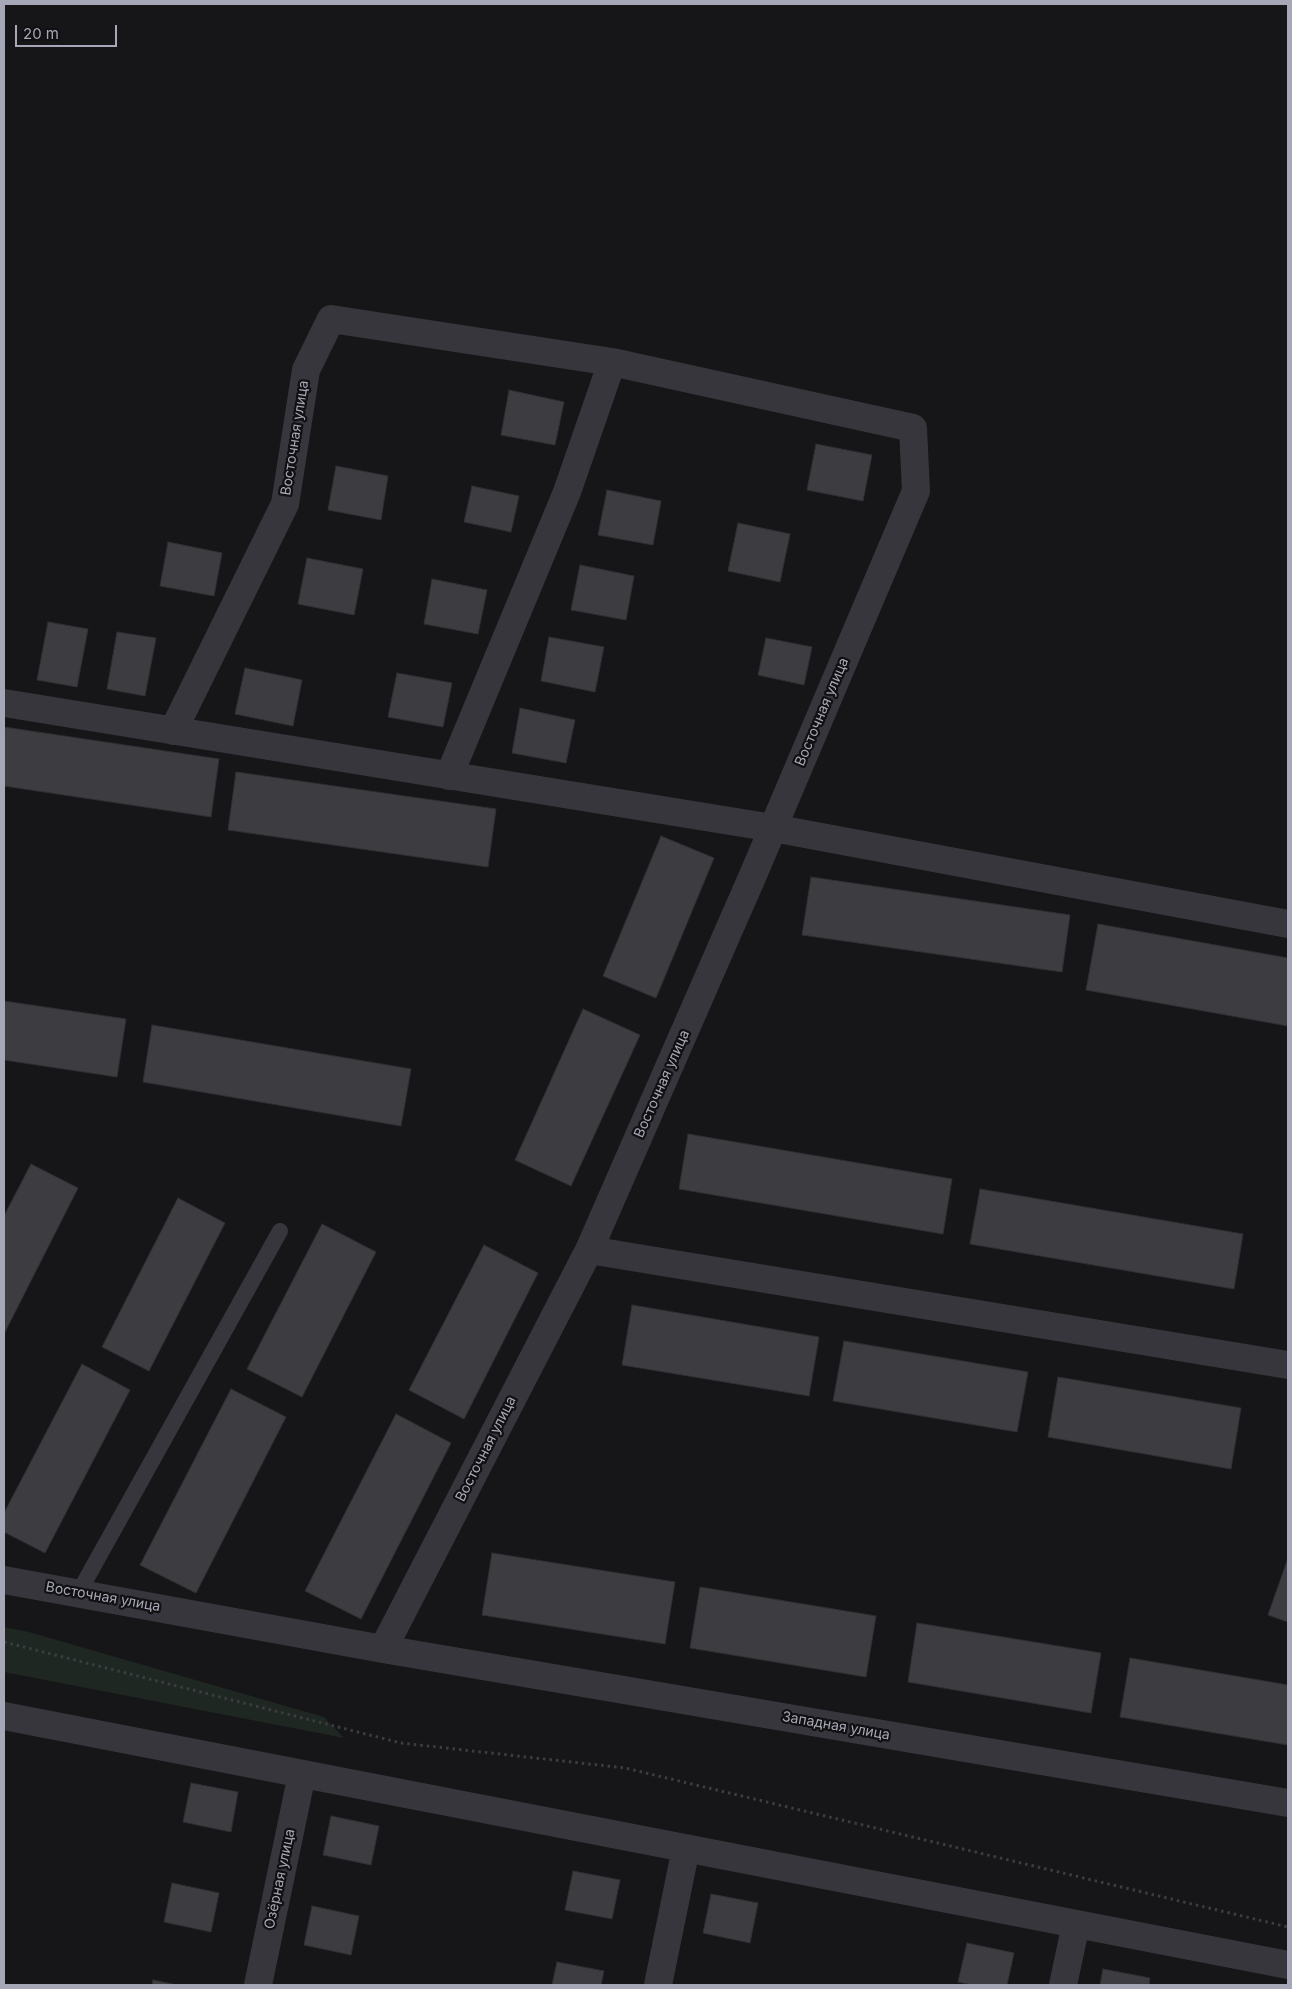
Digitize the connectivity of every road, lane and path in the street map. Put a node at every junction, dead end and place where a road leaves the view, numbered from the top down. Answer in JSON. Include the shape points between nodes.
{"nodes":[{"id":1,"x":612,"y":362,"type":"junction"},
{"id":2,"x":4,"y":703,"type":"edge"},
{"id":3,"x":173,"y":730,"type":"junction"},
{"id":4,"x":449,"y":776,"type":"junction"},
{"id":5,"x":773,"y":828,"type":"junction"},
{"id":6,"x":1288,"y":924,"type":"edge"},
{"id":7,"x":280,"y":1231,"type":"dead end"},
{"id":8,"x":589,"y":1250,"type":"junction"},
{"id":9,"x":1288,"y":1364,"type":"edge"},
{"id":10,"x":4,"y":1580,"type":"edge"},
{"id":11,"x":79,"y":1592,"type":"junction"},
{"id":12,"x":4,"y":1642,"type":"edge"},
{"id":13,"x":383,"y":1649,"type":"junction"},
{"id":14,"x":4,"y":1716,"type":"edge"},
{"id":15,"x":302,"y":1774,"type":"junction"},
{"id":16,"x":1288,"y":1803,"type":"edge"},
{"id":17,"x":686,"y":1848,"type":"junction"},
{"id":18,"x":1076,"y":1924,"type":"junction"},
{"id":19,"x":1288,"y":1927,"type":"edge"},
{"id":20,"x":1288,"y":1965,"type":"edge"},
{"id":21,"x":258,"y":1985,"type":"edge"},
{"id":22,"x":658,"y":1985,"type":"edge"},
{"id":23,"x":1064,"y":1985,"type":"edge"}],
"edges":[{"from":1,"to":3,"type":"street","name":"Восточная улица","via":[[331,319],[306,370],[285,504]]},
{"from":1,"to":4,"type":"street","via":[[567,492]]},
{"from":1,"to":5,"type":"street","name":"Восточная улица","via":[[913,428],[916,491]]},
{"from":2,"to":3,"type":"street"},
{"from":3,"to":4,"type":"street"},
{"from":4,"to":5,"type":"street"},
{"from":5,"to":6,"type":"street"},
{"from":5,"to":8,"type":"street","name":"Восточная улица"},
{"from":7,"to":11,"type":"lane"},
{"from":8,"to":9,"type":"street"},
{"from":8,"to":13,"type":"street","name":"Восточная улица"},
{"from":10,"to":11,"type":"street","name":"Восточная улица"},
{"from":11,"to":13,"type":"street","name":"Восточная улица"},
{"from":12,"to":19,"type":"path","via":[[401,1743],[625,1768]]},
{"from":13,"to":16,"type":"street","name":"Западная улица"},
{"from":14,"to":15,"type":"street"},
{"from":15,"to":17,"type":"street"},
{"from":15,"to":21,"type":"street","name":"Озёрная улица"},
{"from":17,"to":18,"type":"street"},
{"from":17,"to":22,"type":"street"},
{"from":18,"to":20,"type":"street"},
{"from":18,"to":23,"type":"street"}]}
